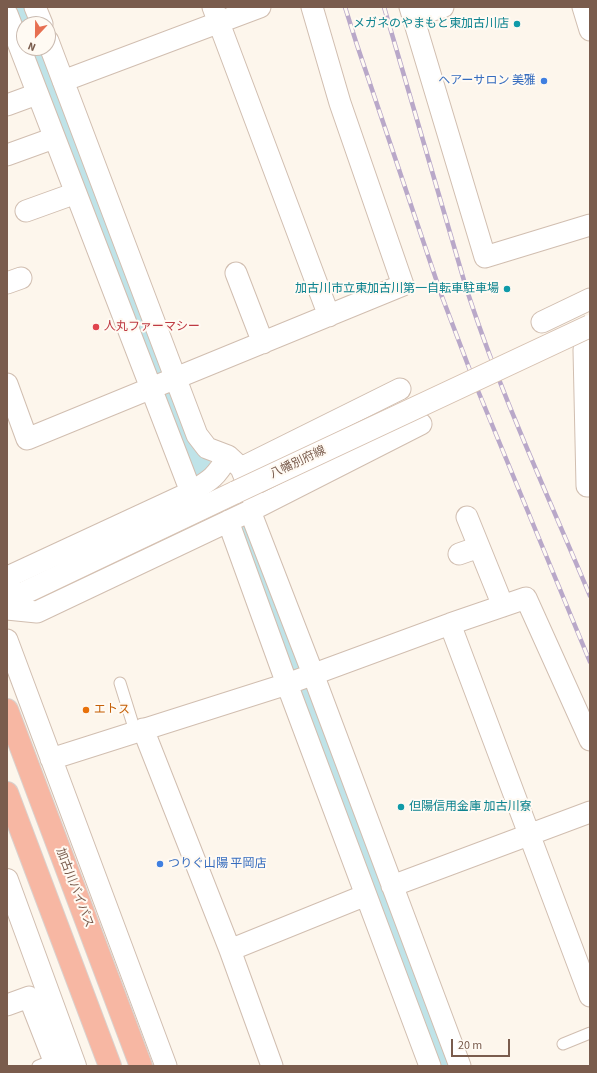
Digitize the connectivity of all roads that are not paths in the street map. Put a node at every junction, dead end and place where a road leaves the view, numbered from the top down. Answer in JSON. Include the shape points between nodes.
{"nodes":[{"id":1,"x":260,"y":7,"type":"edge"},
{"id":2,"x":312,"y":7,"type":"edge"},
{"id":3,"x":443,"y":7,"type":"edge"},
{"id":4,"x":583,"y":7,"type":"edge"},
{"id":5,"x":411,"y":12,"type":"edge"},
{"id":6,"x":7,"y":14,"type":"edge"},
{"id":7,"x":216,"y":15,"type":"edge"},
{"id":8,"x":590,"y":30,"type":"edge"},
{"id":9,"x":54,"y":56,"type":"edge"},
{"id":10,"x":63,"y":81,"type":"junction"},
{"id":11,"x":37,"y":94,"type":"junction"},
{"id":12,"x":7,"y":105,"type":"edge"},
{"id":13,"x":54,"y":138,"type":"junction"},
{"id":14,"x":7,"y":155,"type":"edge"},
{"id":15,"x":76,"y":193,"type":"junction"},
{"id":16,"x":26,"y":212,"type":"dead end"},
{"id":17,"x":590,"y":225,"type":"edge"},
{"id":18,"x":236,"y":273,"type":"dead end"},
{"id":19,"x":590,"y":299,"type":"edge"},
{"id":20,"x":329,"y":316,"type":"junction"},
{"id":21,"x":542,"y":322,"type":"dead end"},
{"id":22,"x":590,"y":326,"type":"edge"},
{"id":23,"x":263,"y":343,"type":"junction"},
{"id":24,"x":590,"y":347,"type":"edge"},
{"id":25,"x":7,"y":384,"type":"edge"},
{"id":26,"x":163,"y":384,"type":"junction"},
{"id":27,"x":400,"y":389,"type":"dead end"},
{"id":28,"x":421,"y":424,"type":"dead end"},
{"id":29,"x":235,"y":462,"type":"junction"},
{"id":30,"x":590,"y":485,"type":"edge"},
{"id":31,"x":191,"y":492,"type":"junction"},
{"id":32,"x":253,"y":509,"type":"junction"},
{"id":33,"x":467,"y":517,"type":"dead end"},
{"id":34,"x":228,"y":521,"type":"junction"},
{"id":35,"x":7,"y":584,"type":"edge"},
{"id":36,"x":7,"y":602,"type":"edge"},
{"id":37,"x":503,"y":606,"type":"junction"},
{"id":38,"x":7,"y":609,"type":"edge"},
{"id":39,"x":450,"y":624,"type":"junction"},
{"id":40,"x":7,"y":640,"type":"edge"},
{"id":41,"x":299,"y":679,"type":"junction"},
{"id":42,"x":120,"y":684,"type":"dead end"},
{"id":43,"x":7,"y":710,"type":"edge"},
{"id":44,"x":139,"y":730,"type":"junction"},
{"id":45,"x":590,"y":740,"type":"edge"},
{"id":46,"x":51,"y":759,"type":"junction"},
{"id":47,"x":7,"y":793,"type":"edge"},
{"id":48,"x":590,"y":812,"type":"edge"},
{"id":49,"x":529,"y":834,"type":"junction"},
{"id":50,"x":7,"y":880,"type":"edge"},
{"id":51,"x":392,"y":886,"type":"junction"},
{"id":52,"x":366,"y":895,"type":"junction"},
{"id":53,"x":230,"y":950,"type":"junction"},
{"id":54,"x":590,"y":996,"type":"edge"},
{"id":55,"x":7,"y":1005,"type":"edge"},
{"id":56,"x":590,"y":1033,"type":"edge"},
{"id":57,"x":563,"y":1044,"type":"dead end"},
{"id":58,"x":49,"y":1064,"type":"edge"},
{"id":59,"x":75,"y":1066,"type":"edge"},
{"id":60,"x":110,"y":1066,"type":"edge"},
{"id":61,"x":141,"y":1066,"type":"edge"},
{"id":62,"x":166,"y":1066,"type":"edge"},
{"id":63,"x":272,"y":1066,"type":"edge"},
{"id":64,"x":430,"y":1066,"type":"edge"},
{"id":65,"x":460,"y":1066,"type":"edge"}],
"edges":[{"from":1,"to":7,"type":"street"},
{"from":2,"to":20,"type":"street","via":[[340,103],[403,285]]},
{"from":3,"to":5,"type":"street"},
{"from":4,"to":8,"type":"street"},
{"from":5,"to":17,"type":"street","via":[[485,257]]},
{"from":6,"to":11,"type":"street"},
{"from":7,"to":10,"type":"street"},
{"from":7,"to":20,"type":"street"},
{"from":9,"to":10,"type":"street"},
{"from":10,"to":26,"type":"street"},
{"from":11,"to":12,"type":"street"},
{"from":11,"to":13,"type":"street"},
{"from":13,"to":14,"type":"street"},
{"from":13,"to":15,"type":"street"},
{"from":15,"to":16,"type":"street"},
{"from":15,"to":26,"type":"street"},
{"from":18,"to":23,"type":"street"},
{"from":19,"to":21,"type":"street"},
{"from":20,"to":23,"type":"street"},
{"from":22,"to":36,"type":"main road","name":"八幡別府線","bridge":true},
{"from":23,"to":26,"type":"street"},
{"from":24,"to":30,"type":"street","via":[[584,350],[587,486]]},
{"from":25,"to":26,"type":"street","via":[[27,439]]},
{"from":26,"to":29,"type":"street","via":[[207,448]]},
{"from":26,"to":31,"type":"street"},
{"from":27,"to":29,"type":"street"},
{"from":28,"to":32,"type":"street"},
{"from":29,"to":31,"type":"street","via":[[220,469],[210,481]]},
{"from":29,"to":32,"type":"street"},
{"from":31,"to":35,"type":"street","via":[[12,575]]},
{"from":32,"to":34,"type":"street"},
{"from":32,"to":41,"type":"street"},
{"from":33,"to":37,"type":"street","via":[[469,551]]},
{"from":34,"to":38,"type":"street","via":[[37,612]]},
{"from":34,"to":41,"type":"street"},
{"from":37,"to":39,"type":"street"},
{"from":37,"to":45,"type":"street","via":[[526,598]]},
{"from":39,"to":41,"type":"street"},
{"from":39,"to":49,"type":"street"},
{"from":40,"to":46,"type":"street"},
{"from":41,"to":44,"type":"street"},
{"from":41,"to":51,"type":"street"},
{"from":41,"to":52,"type":"street"},
{"from":42,"to":44,"type":"lane"},
{"from":43,"to":61,"type":"highway","name":"加古川バイパス"},
{"from":44,"to":46,"type":"street"},
{"from":44,"to":53,"type":"street"},
{"from":46,"to":62,"type":"street"},
{"from":47,"to":60,"type":"highway"},
{"from":48,"to":49,"type":"street"},
{"from":49,"to":51,"type":"street"},
{"from":49,"to":54,"type":"street"},
{"from":50,"to":59,"type":"main road"},
{"from":51,"to":65,"type":"street"},
{"from":52,"to":53,"type":"street"},
{"from":52,"to":64,"type":"street"},
{"from":53,"to":63,"type":"street"},
{"from":55,"to":58,"type":"street","via":[[29,997]]},
{"from":56,"to":57,"type":"lane"}]}
